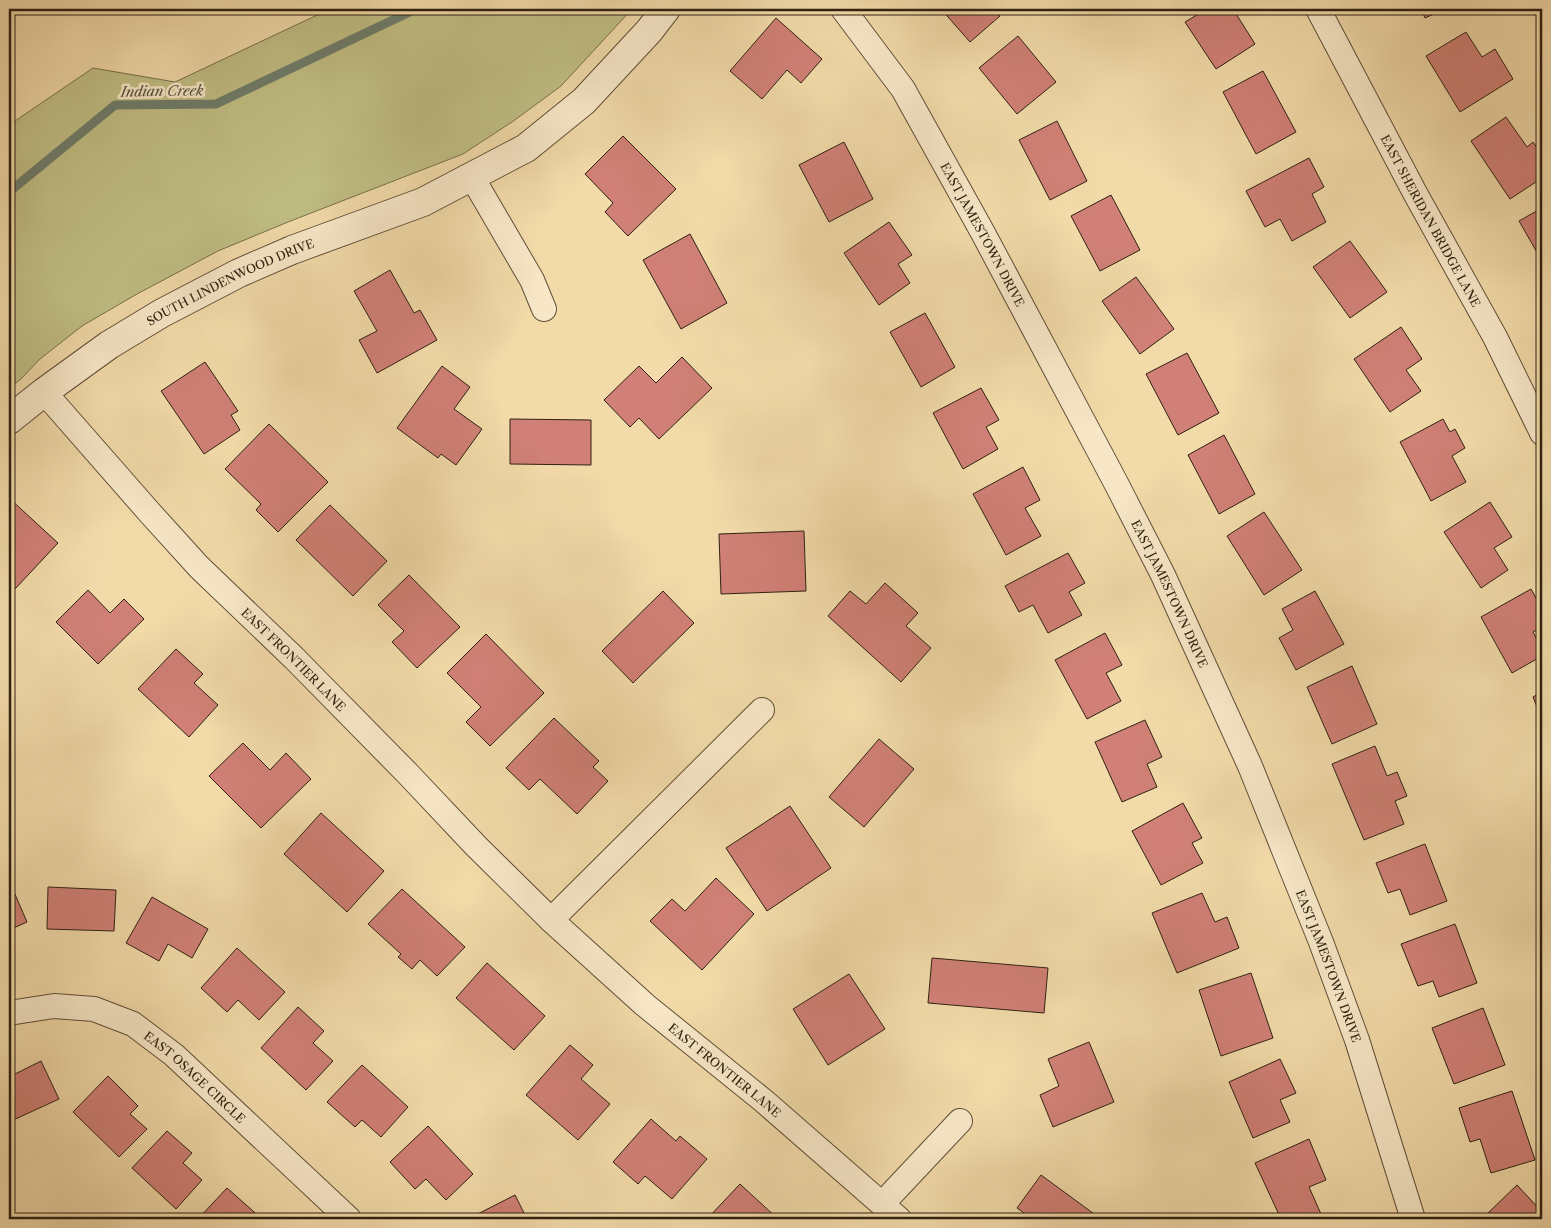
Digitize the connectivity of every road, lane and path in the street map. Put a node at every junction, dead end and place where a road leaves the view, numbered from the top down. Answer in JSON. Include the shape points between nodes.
{"nodes":[{"id":1,"x":666,"y":9,"type":"edge"},
{"id":2,"x":843,"y":9,"type":"edge"},
{"id":3,"x":1318,"y":9,"type":"edge"},
{"id":4,"x":472,"y":176,"type":"junction"},
{"id":5,"x":544,"y":309,"type":"dead end"},
{"id":6,"x":44,"y":392,"type":"junction"},
{"id":7,"x":9,"y":420,"type":"edge"},
{"id":8,"x":1542,"y":433,"type":"edge"},
{"id":9,"x":762,"y":710,"type":"dead end"},
{"id":10,"x":552,"y":920,"type":"junction"},
{"id":11,"x":9,"y":1013,"type":"edge"},
{"id":12,"x":960,"y":1121,"type":"dead end"},
{"id":13,"x":890,"y":1211,"type":"edge"},
{"id":14,"x":349,"y":1219,"type":"edge"},
{"id":15,"x":1414,"y":1219,"type":"edge"}],
"edges":[{"from":1,"to":4,"type":"street","name":"SOUTH LINDENWOOD DRIVE","via":[[584,101],[526,148]]},
{"from":2,"to":15,"type":"street","name":"EAST JAMESTOWN DRIVE","via":[[903,88],[1112,474],[1162,575],[1250,766],[1321,942],[1357,1040]]},
{"from":3,"to":8,"type":"street","name":"EAST SHERIDAN BRIDGE LANE","via":[[1495,337]]},
{"from":4,"to":5,"type":"street","via":[[532,280]]},
{"from":4,"to":6,"type":"street","name":"SOUTH LINDENWOOD DRIVE","via":[[423,202],[239,273],[109,345]]},
{"from":6,"to":7,"type":"street","name":"SOUTH LINDENWOOD DRIVE"},
{"from":6,"to":10,"type":"street","name":"EAST FRONTIER LANE","via":[[199,566]]},
{"from":9,"to":10,"type":"street"},
{"from":10,"to":13,"type":"street","name":"EAST FRONTIER LANE","via":[[645,1005],[765,1102]]},
{"from":11,"to":14,"type":"street","name":"EAST OSAGE CIRCLE","via":[[54,1006],[94,1009],[133,1024],[174,1055]]},
{"from":12,"to":13,"type":"street"}]}
